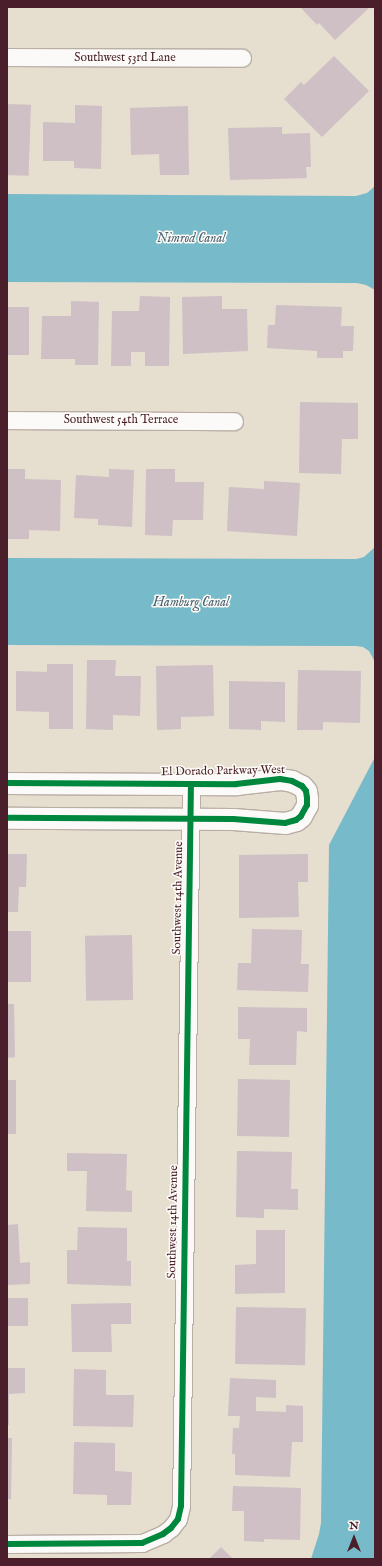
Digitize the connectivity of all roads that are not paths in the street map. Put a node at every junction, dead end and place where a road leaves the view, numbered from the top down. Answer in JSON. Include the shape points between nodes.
{"nodes":[{"id":1,"x":7,"y":57,"type":"edge"},
{"id":2,"x":242,"y":58,"type":"dead end"},
{"id":3,"x":7,"y":420,"type":"edge"},
{"id":4,"x":234,"y":421,"type":"dead end"},
{"id":5,"x":7,"y":783,"type":"edge"},
{"id":6,"x":191,"y":784,"type":"junction"},
{"id":7,"x":7,"y":818,"type":"edge"},
{"id":8,"x":190,"y":819,"type":"junction"},
{"id":9,"x":7,"y":1544,"type":"edge"}],
"edges":[{"from":1,"to":2,"type":"street","name":"Southwest 53rd Lane"},
{"from":3,"to":4,"type":"street","name":"Southwest 54th Terrace"},
{"from":5,"to":6,"type":"street","name":"El Dorado Parkway West"},
{"from":6,"to":8,"type":"street","name":"Southwest 14th Avenue"},
{"from":6,"to":8,"type":"street","name":"El Dorado Parkway West","via":[[236,784],[280,779],[292,781],[306,791],[307,805],[301,816],[285,823]]},
{"from":7,"to":8,"type":"street","name":"El Dorado Parkway West"},
{"from":8,"to":9,"type":"street","name":"Southwest 14th Avenue","via":[[181,1506],[178,1519],[163,1534],[147,1541]]}]}
